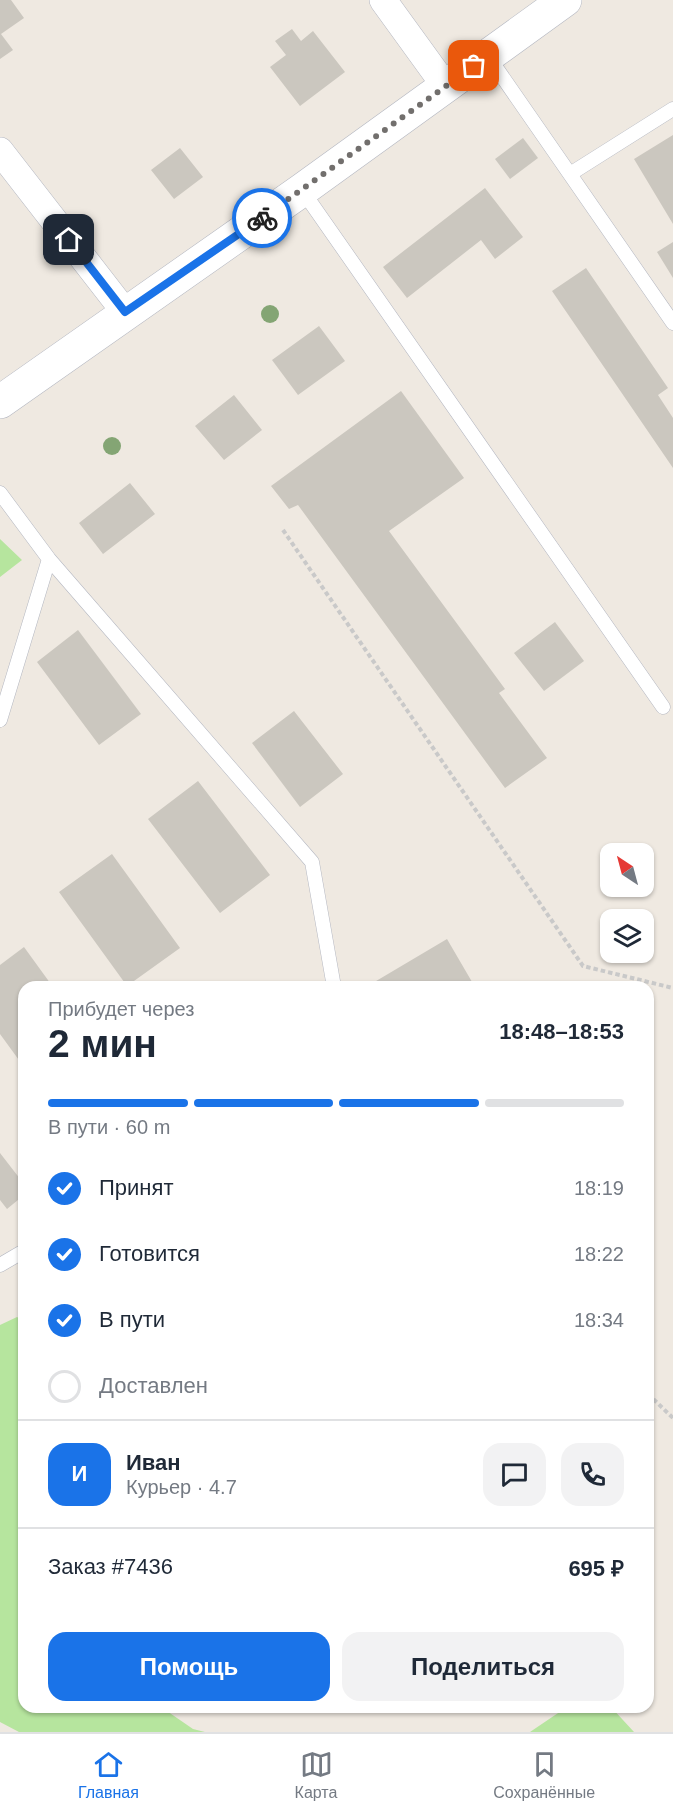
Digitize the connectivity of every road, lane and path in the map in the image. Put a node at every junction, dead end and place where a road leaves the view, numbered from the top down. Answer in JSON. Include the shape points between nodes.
{"nodes":[{"id":1,"x":383,"y":0,"type":"edge"},
{"id":2,"x":565,"y":0,"type":"edge"},
{"id":3,"x":489,"y":56,"type":"junction"},
{"id":4,"x":446,"y":87,"type":"junction"},
{"id":5,"x":673,"y":109,"type":"edge"},
{"id":6,"x":0,"y":150,"type":"edge"},
{"id":7,"x":570,"y":174,"type":"junction"},
{"id":8,"x":302,"y":190,"type":"junction"},
{"id":9,"x":125,"y":312,"type":"junction"},
{"id":10,"x":673,"y":323,"type":"edge"},
{"id":11,"x":0,"y":402,"type":"edge"},
{"id":12,"x":0,"y":493,"type":"edge"},
{"id":13,"x":283,"y":530,"type":"dead end"},
{"id":14,"x":49,"y":559,"type":"junction"},
{"id":15,"x":663,"y":707,"type":"dead end"},
{"id":16,"x":0,"y":720,"type":"edge"},
{"id":17,"x":333,"y":981,"type":"edge"},
{"id":18,"x":644,"y":981,"type":"edge"},
{"id":19,"x":654,"y":983,"type":"edge"},
{"id":20,"x":673,"y":988,"type":"edge"},
{"id":21,"x":18,"y":1254,"type":"edge"},
{"id":22,"x":0,"y":1265,"type":"edge"},
{"id":23,"x":654,"y":1400,"type":"edge"},
{"id":24,"x":673,"y":1418,"type":"edge"}],
"edges":[{"from":1,"to":4,"type":"street"},
{"from":2,"to":3,"type":"main road"},
{"from":3,"to":4,"type":"main road"},
{"from":3,"to":7,"type":"lane"},
{"from":4,"to":8,"type":"main road"},
{"from":5,"to":7,"type":"lane"},
{"from":6,"to":9,"type":"street"},
{"from":7,"to":10,"type":"lane"},
{"from":8,"to":9,"type":"main road"},
{"from":8,"to":15,"type":"lane"},
{"from":9,"to":11,"type":"main road"},
{"from":12,"to":14,"type":"lane"},
{"from":13,"to":18,"type":"path","via":[[583,966]]},
{"from":14,"to":16,"type":"lane"},
{"from":14,"to":17,"type":"lane","via":[[312,862]]},
{"from":19,"to":20,"type":"path"},
{"from":21,"to":22,"type":"lane"},
{"from":23,"to":24,"type":"path"}]}
